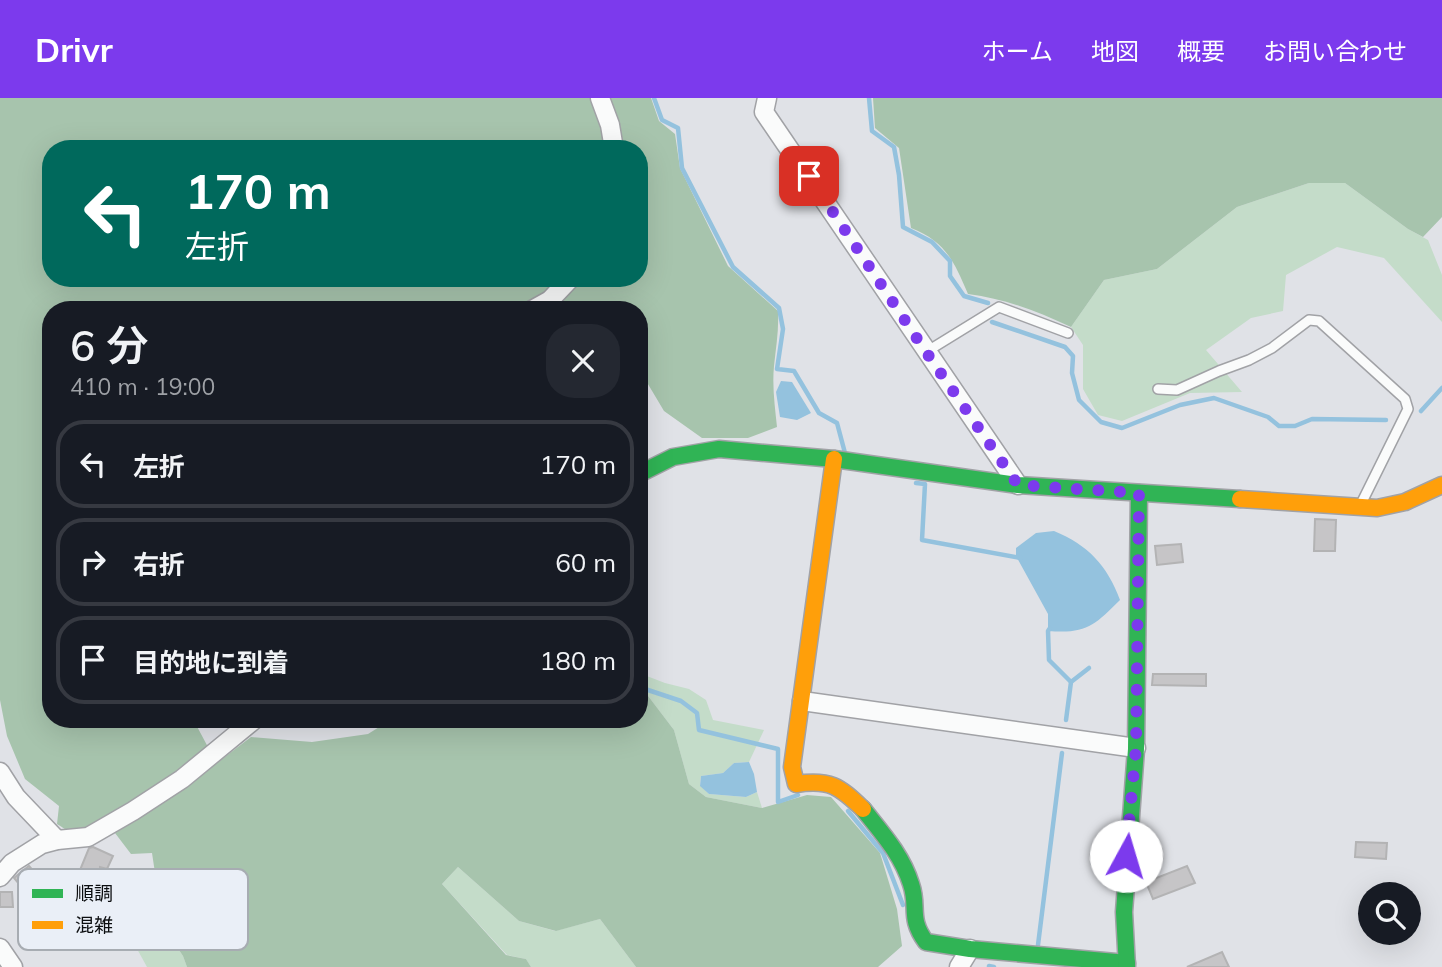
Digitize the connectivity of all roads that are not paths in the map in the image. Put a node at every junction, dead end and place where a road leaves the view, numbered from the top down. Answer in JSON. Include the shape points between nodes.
{"nodes":[{"id":1,"x":600,"y":98,"type":"edge"},
{"id":2,"x":767,"y":98,"type":"edge"},
{"id":3,"x":612,"y":140,"type":"edge"},
{"id":4,"x":563,"y":287,"type":"edge"},
{"id":5,"x":549,"y":301,"type":"edge"},
{"id":6,"x":1068,"y":333,"type":"dead end"},
{"id":7,"x":926,"y":352,"type":"junction"},
{"id":8,"x":1158,"y":389,"type":"dead end"},
{"id":9,"x":834,"y":460,"type":"junction"},
{"id":10,"x":648,"y":470,"type":"edge"},
{"id":11,"x":1018,"y":485,"type":"junction"},
{"id":12,"x":1442,"y":485,"type":"edge"},
{"id":13,"x":1139,"y":493,"type":"junction"},
{"id":14,"x":1360,"y":506,"type":"junction"},
{"id":15,"x":802,"y":701,"type":"junction"},
{"id":16,"x":245,"y":728,"type":"edge"},
{"id":17,"x":1136,"y":748,"type":"junction"},
{"id":18,"x":0,"y":772,"type":"edge"},
{"id":19,"x":57,"y":840,"type":"junction"},
{"id":20,"x":0,"y":877,"type":"edge"},
{"id":21,"x":971,"y":949,"type":"junction"},
{"id":22,"x":1127,"y":965,"type":"edge"},
{"id":23,"x":959,"y":967,"type":"edge"}],
"edges":[{"from":1,"to":3,"type":"street"},
{"from":2,"to":7,"type":"street","via":[[764,112]]},
{"from":4,"to":5,"type":"street"},
{"from":6,"to":7,"type":"lane","via":[[999,307]]},
{"from":7,"to":11,"type":"street"},
{"from":8,"to":14,"type":"lane","via":[[1177,390],[1249,360],[1309,320],[1319,321],[1405,399],[1408,410]]},
{"from":9,"to":10,"type":"street","via":[[719,449],[673,457]]},
{"from":9,"to":11,"type":"street"},
{"from":9,"to":15,"type":"street"},
{"from":11,"to":13,"type":"street"},
{"from":12,"to":14,"type":"street","via":[[1388,507]]},
{"from":13,"to":14,"type":"street"},
{"from":13,"to":17,"type":"street"},
{"from":15,"to":17,"type":"street"},
{"from":15,"to":21,"type":"street","via":[[792,767],[796,784],[834,784],[862,808],[904,865],[914,888],[918,930],[926,942]]},
{"from":16,"to":19,"type":"street","via":[[182,779],[123,817],[88,837]]},
{"from":17,"to":22,"type":"street","via":[[1124,880]]},
{"from":18,"to":19,"type":"street","via":[[16,797]]},
{"from":19,"to":20,"type":"street","via":[[12,863]]},
{"from":21,"to":22,"type":"street"},
{"from":21,"to":23,"type":"street"}]}
